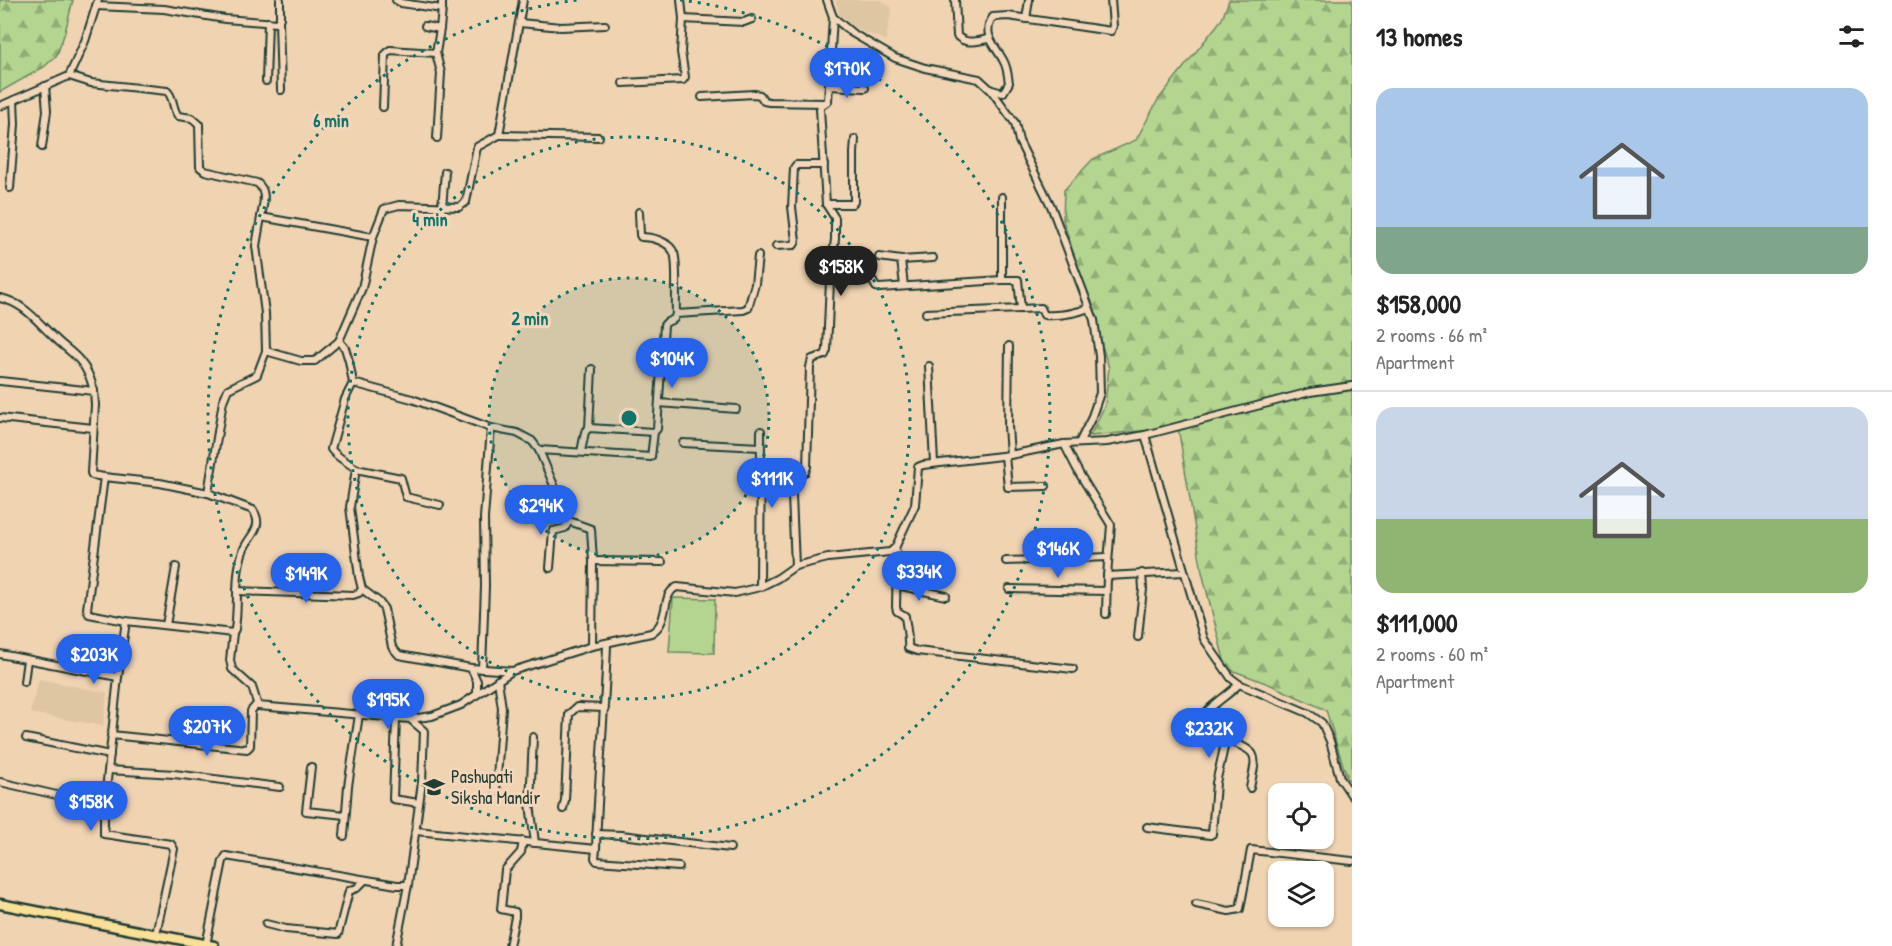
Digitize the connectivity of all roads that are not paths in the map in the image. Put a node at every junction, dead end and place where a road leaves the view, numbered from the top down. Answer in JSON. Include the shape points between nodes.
{"nodes":[{"id":1,"x":280,"y":0,"type":"edge"},
{"id":2,"x":396,"y":0,"type":"edge"},
{"id":3,"x":442,"y":0,"type":"edge"},
{"id":4,"x":523,"y":0,"type":"edge"},
{"id":5,"x":681,"y":0,"type":"edge"},
{"id":6,"x":826,"y":0,"type":"edge"},
{"id":7,"x":955,"y":0,"type":"edge"},
{"id":8,"x":1029,"y":0,"type":"edge"},
{"id":9,"x":1111,"y":0,"type":"edge"},
{"id":10,"x":97,"y":3,"type":"edge"},
{"id":11,"x":442,"y":9,"type":"junction"},
{"id":12,"x":833,"y":17,"type":"junction"},
{"id":13,"x":752,"y":19,"type":"dead end"},
{"id":14,"x":1026,"y":19,"type":"junction"},
{"id":15,"x":683,"y":20,"type":"junction"},
{"id":16,"x":279,"y":21,"type":"junction"},
{"id":17,"x":268,"y":22,"type":"junction"},
{"id":18,"x":519,"y":23,"type":"junction"},
{"id":19,"x":605,"y":25,"type":"dead end"},
{"id":20,"x":425,"y":26,"type":"dead end"},
{"id":21,"x":440,"y":29,"type":"junction"},
{"id":22,"x":988,"y":39,"type":"junction"},
{"id":23,"x":436,"y":53,"type":"junction"},
{"id":24,"x":69,"y":76,"type":"junction"},
{"id":25,"x":266,"y":81,"type":"dead end"},
{"id":26,"x":623,"y":83,"type":"dead end"},
{"id":27,"x":45,"y":86,"type":"junction"},
{"id":28,"x":830,"y":86,"type":"junction"},
{"id":29,"x":865,"y":88,"type":"dead end"},
{"id":30,"x":281,"y":90,"type":"dead end"},
{"id":31,"x":991,"y":90,"type":"junction"},
{"id":32,"x":702,"y":97,"type":"dead end"},
{"id":33,"x":14,"y":100,"type":"junction"},
{"id":34,"x":824,"y":103,"type":"junction"},
{"id":35,"x":0,"y":106,"type":"edge"},
{"id":36,"x":383,"y":107,"type":"dead end"},
{"id":37,"x":500,"y":135,"type":"junction"},
{"id":38,"x":599,"y":137,"type":"dead end"},
{"id":39,"x":436,"y":138,"type":"dead end"},
{"id":40,"x":855,"y":139,"type":"dead end"},
{"id":41,"x":42,"y":147,"type":"dead end"},
{"id":42,"x":824,"y":165,"type":"junction"},
{"id":43,"x":445,"y":172,"type":"dead end"},
{"id":44,"x":10,"y":188,"type":"dead end"},
{"id":45,"x":1002,"y":197,"type":"dead end"},
{"id":46,"x":826,"y":204,"type":"junction"},
{"id":47,"x":442,"y":208,"type":"junction"},
{"id":48,"x":639,"y":212,"type":"dead end"},
{"id":49,"x":261,"y":218,"type":"junction"},
{"id":50,"x":373,"y":237,"type":"junction"},
{"id":51,"x":776,"y":246,"type":"dead end"},
{"id":52,"x":758,"y":256,"type":"dead end"},
{"id":53,"x":879,"y":257,"type":"dead end"},
{"id":54,"x":933,"y":258,"type":"dead end"},
{"id":55,"x":901,"y":260,"type":"junction"},
{"id":56,"x":1002,"y":280,"type":"junction"},
{"id":57,"x":830,"y":282,"type":"junction"},
{"id":58,"x":904,"y":286,"type":"junction"},
{"id":59,"x":0,"y":298,"type":"edge"},
{"id":60,"x":1089,"y":308,"type":"junction"},
{"id":61,"x":1021,"y":309,"type":"junction"},
{"id":62,"x":926,"y":313,"type":"dead end"},
{"id":63,"x":676,"y":314,"type":"junction"},
{"id":64,"x":339,"y":341,"type":"junction"},
{"id":65,"x":1009,"y":346,"type":"dead end"},
{"id":66,"x":266,"y":351,"type":"junction"},
{"id":67,"x":929,"y":366,"type":"dead end"},
{"id":68,"x":592,"y":369,"type":"dead end"},
{"id":69,"x":0,"y":381,"type":"edge"},
{"id":70,"x":353,"y":382,"type":"junction"},
{"id":71,"x":1352,"y":386,"type":"edge"},
{"id":72,"x":94,"y":391,"type":"junction"},
{"id":73,"x":659,"y":403,"type":"junction"},
{"id":74,"x":736,"y":409,"type":"dead end"},
{"id":75,"x":0,"y":418,"type":"edge"},
{"id":76,"x":93,"y":428,"type":"junction"},
{"id":77,"x":491,"y":428,"type":"junction"},
{"id":78,"x":589,"y":428,"type":"junction"},
{"id":79,"x":760,"y":431,"type":"dead end"},
{"id":80,"x":654,"y":432,"type":"junction"},
{"id":81,"x":1145,"y":435,"type":"junction"},
{"id":82,"x":682,"y":443,"type":"dead end"},
{"id":83,"x":1079,"y":443,"type":"junction"},
{"id":84,"x":1064,"y":444,"type":"junction"},
{"id":85,"x":760,"y":447,"type":"junction"},
{"id":86,"x":538,"y":450,"type":"junction"},
{"id":87,"x":581,"y":452,"type":"junction"},
{"id":88,"x":1008,"y":455,"type":"junction"},
{"id":89,"x":934,"y":463,"type":"junction"},
{"id":90,"x":356,"y":469,"type":"junction"},
{"id":91,"x":104,"y":477,"type":"junction"},
{"id":92,"x":1047,"y":486,"type":"dead end"},
{"id":93,"x":208,"y":493,"type":"junction"},
{"id":94,"x":440,"y":505,"type":"dead end"},
{"id":95,"x":569,"y":520,"type":"junction"},
{"id":96,"x":895,"y":548,"type":"junction"},
{"id":97,"x":1108,"y":557,"type":"junction"},
{"id":98,"x":592,"y":561,"type":"junction"},
{"id":99,"x":1006,"y":561,"type":"dead end"},
{"id":100,"x":662,"y":562,"type":"dead end"},
{"id":101,"x":795,"y":566,"type":"junction"},
{"id":102,"x":176,"y":567,"type":"dead end"},
{"id":103,"x":550,"y":567,"type":"dead end"},
{"id":104,"x":1185,"y":572,"type":"junction"},
{"id":105,"x":1142,"y":573,"type":"junction"},
{"id":106,"x":1107,"y":576,"type":"junction"},
{"id":107,"x":897,"y":585,"type":"junction"},
{"id":108,"x":760,"y":587,"type":"junction"},
{"id":109,"x":362,"y":589,"type":"junction"},
{"id":110,"x":1009,"y":590,"type":"dead end"},
{"id":111,"x":237,"y":591,"type":"junction"},
{"id":112,"x":1106,"y":591,"type":"junction"},
{"id":113,"x":946,"y":596,"type":"dead end"},
{"id":114,"x":1106,"y":614,"type":"dead end"},
{"id":115,"x":126,"y":621,"type":"junction"},
{"id":116,"x":166,"y":625,"type":"junction"},
{"id":117,"x":232,"y":633,"type":"junction"},
{"id":118,"x":1138,"y":637,"type":"dead end"},
{"id":119,"x":607,"y":644,"type":"junction"},
{"id":120,"x":592,"y":646,"type":"junction"},
{"id":121,"x":0,"y":654,"type":"edge"},
{"id":122,"x":27,"y":660,"type":"junction"},
{"id":123,"x":471,"y":668,"type":"junction"},
{"id":124,"x":482,"y":669,"type":"junction"},
{"id":125,"x":1073,"y":669,"type":"dead end"},
{"id":126,"x":512,"y":670,"type":"junction"},
{"id":127,"x":118,"y":677,"type":"junction"},
{"id":128,"x":498,"y":680,"type":"junction"},
{"id":129,"x":24,"y":682,"type":"dead end"},
{"id":130,"x":1239,"y":684,"type":"junction"},
{"id":131,"x":477,"y":694,"type":"junction"},
{"id":132,"x":257,"y":704,"type":"junction"},
{"id":133,"x":605,"y":708,"type":"junction"},
{"id":134,"x":359,"y":716,"type":"junction"},
{"id":135,"x":432,"y":716,"type":"junction"},
{"id":136,"x":396,"y":719,"type":"junction"},
{"id":137,"x":410,"y":719,"type":"junction"},
{"id":138,"x":424,"y":731,"type":"junction"},
{"id":139,"x":111,"y":735,"type":"junction"},
{"id":140,"x":533,"y":737,"type":"dead end"},
{"id":141,"x":26,"y":738,"type":"dead end"},
{"id":142,"x":1226,"y":739,"type":"junction"},
{"id":143,"x":110,"y":755,"type":"junction"},
{"id":144,"x":312,"y":768,"type":"dead end"},
{"id":145,"x":109,"y":770,"type":"junction"},
{"id":146,"x":0,"y":782,"type":"edge"},
{"id":147,"x":280,"y":787,"type":"dead end"},
{"id":148,"x":1250,"y":788,"type":"dead end"},
{"id":149,"x":496,"y":792,"type":"dead end"},
{"id":150,"x":1352,"y":796,"type":"edge"},
{"id":151,"x":419,"y":803,"type":"junction"},
{"id":152,"x":104,"y":809,"type":"junction"},
{"id":153,"x":563,"y":809,"type":"dead end"},
{"id":154,"x":345,"y":815,"type":"junction"},
{"id":155,"x":1147,"y":827,"type":"dead end"},
{"id":156,"x":416,"y":831,"type":"junction"},
{"id":157,"x":596,"y":834,"type":"junction"},
{"id":158,"x":344,"y":836,"type":"dead end"},
{"id":159,"x":523,"y":842,"type":"junction"},
{"id":160,"x":535,"y":843,"type":"junction"},
{"id":161,"x":730,"y":848,"type":"dead end"},
{"id":162,"x":596,"y":849,"type":"junction"},
{"id":163,"x":1352,"y":861,"type":"edge"},
{"id":164,"x":679,"y":867,"type":"dead end"},
{"id":165,"x":365,"y":880,"type":"junction"},
{"id":166,"x":408,"y":885,"type":"junction"},
{"id":167,"x":0,"y":904,"type":"edge"},
{"id":168,"x":1196,"y":904,"type":"dead end"},
{"id":169,"x":266,"y":924,"type":"dead end"},
{"id":170,"x":156,"y":934,"type":"junction"},
{"id":171,"x":210,"y":945,"type":"edge"},
{"id":172,"x":396,"y":946,"type":"edge"},
{"id":173,"x":509,"y":946,"type":"edge"}],
"edges":[{"from":1,"to":16,"type":"street"},
{"from":2,"to":11,"type":"street"},
{"from":3,"to":11,"type":"street"},
{"from":4,"to":18,"type":"street"},
{"from":5,"to":15,"type":"street"},
{"from":6,"to":12,"type":"street"},
{"from":7,"to":22,"type":"street","via":[[957,36],[970,42]]},
{"from":8,"to":14,"type":"street"},
{"from":9,"to":14,"type":"street","via":[[1111,31]]},
{"from":10,"to":17,"type":"street"},
{"from":10,"to":24,"type":"street"},
{"from":11,"to":21,"type":"street"},
{"from":12,"to":28,"type":"street"},
{"from":12,"to":31,"type":"street","via":[[895,58],[979,79]]},
{"from":13,"to":15,"type":"street"},
{"from":14,"to":22,"type":"street","via":[[993,17]]},
{"from":15,"to":26,"type":"street","via":[[683,80]]},
{"from":16,"to":17,"type":"street"},
{"from":16,"to":30,"type":"street"},
{"from":17,"to":25,"type":"street"},
{"from":18,"to":19,"type":"street","via":[[561,27]]},
{"from":18,"to":37,"type":"street"},
{"from":20,"to":21,"type":"street"},
{"from":21,"to":23,"type":"street"},
{"from":22,"to":31,"type":"street","via":[[1005,62],[1009,83],[1003,93]]},
{"from":23,"to":36,"type":"street","via":[[387,51]]},
{"from":23,"to":39,"type":"street","via":[[441,73]]},
{"from":24,"to":27,"type":"street"},
{"from":24,"to":49,"type":"street","via":[[91,83],[167,91],[178,116],[192,118],[199,124],[200,167],[261,186]]},
{"from":27,"to":33,"type":"street"},
{"from":27,"to":41,"type":"street"},
{"from":28,"to":29,"type":"street"},
{"from":28,"to":34,"type":"street"},
{"from":31,"to":60,"type":"street","via":[[1015,123],[1019,141],[1052,206]]},
{"from":32,"to":34,"type":"street","via":[[754,94],[769,102]]},
{"from":33,"to":35,"type":"street"},
{"from":33,"to":44,"type":"street"},
{"from":34,"to":42,"type":"street","via":[[820,109]]},
{"from":37,"to":38,"type":"street"},
{"from":37,"to":47,"type":"street","via":[[477,147],[466,202],[459,207]]},
{"from":40,"to":46,"type":"street","via":[[854,202]]},
{"from":42,"to":46,"type":"street"},
{"from":42,"to":51,"type":"street","via":[[803,164],[794,168],[792,207],[796,241],[794,245]]},
{"from":43,"to":47,"type":"street"},
{"from":45,"to":56,"type":"street"},
{"from":46,"to":57,"type":"street","via":[[835,218]]},
{"from":47,"to":50,"type":"street","via":[[399,205],[384,209]]},
{"from":48,"to":63,"type":"street","via":[[641,237],[657,239],[674,253]]},
{"from":49,"to":50,"type":"street"},
{"from":49,"to":66,"type":"street","via":[[256,246]]},
{"from":50,"to":64,"type":"street","via":[[362,288]]},
{"from":52,"to":63,"type":"street","via":[[748,308]]},
{"from":53,"to":55,"type":"street"},
{"from":54,"to":55,"type":"street"},
{"from":55,"to":58,"type":"street"},
{"from":56,"to":58,"type":"street"},
{"from":56,"to":61,"type":"street","via":[[1018,280]]},
{"from":57,"to":58,"type":"street","via":[[868,279],[879,288]]},
{"from":57,"to":101,"type":"street","via":[[827,350],[825,355],[812,359],[810,367],[807,467],[805,472],[791,472]]},
{"from":59,"to":72,"type":"street","via":[[16,303],[36,318],[80,361]]},
{"from":60,"to":61,"type":"street","via":[[1050,316],[1044,315],[1041,308]]},
{"from":60,"to":83,"type":"street","via":[[1094,320],[1100,393]]},
{"from":61,"to":62,"type":"street"},
{"from":63,"to":73,"type":"street","via":[[664,325]]},
{"from":64,"to":66,"type":"street","via":[[315,361]]},
{"from":64,"to":70,"type":"street","via":[[345,348]]},
{"from":65,"to":88,"type":"street"},
{"from":66,"to":93,"type":"street","via":[[256,375],[228,389],[223,401]]},
{"from":67,"to":89,"type":"street"},
{"from":68,"to":78,"type":"street"},
{"from":69,"to":72,"type":"street"},
{"from":70,"to":77,"type":"street"},
{"from":70,"to":90,"type":"street","via":[[331,449]]},
{"from":71,"to":81,"type":"street","via":[[1288,396]]},
{"from":72,"to":76,"type":"street"},
{"from":73,"to":74,"type":"street"},
{"from":73,"to":80,"type":"street"},
{"from":75,"to":76,"type":"street"},
{"from":76,"to":91,"type":"street","via":[[91,472]]},
{"from":77,"to":86,"type":"street","via":[[517,433],[532,441]]},
{"from":77,"to":124,"type":"street","via":[[484,518]]},
{"from":78,"to":80,"type":"street"},
{"from":78,"to":87,"type":"street"},
{"from":79,"to":85,"type":"street"},
{"from":80,"to":87,"type":"street","via":[[651,457]]},
{"from":81,"to":83,"type":"street"},
{"from":81,"to":104,"type":"street"},
{"from":82,"to":85,"type":"street"},
{"from":83,"to":84,"type":"street"},
{"from":84,"to":88,"type":"street"},
{"from":84,"to":97,"type":"street","via":[[1111,525]]},
{"from":85,"to":108,"type":"street"},
{"from":86,"to":87,"type":"street"},
{"from":86,"to":95,"type":"street"},
{"from":88,"to":89,"type":"street"},
{"from":88,"to":92,"type":"street","via":[[1008,487]]},
{"from":89,"to":96,"type":"street","via":[[918,467],[915,506]]},
{"from":90,"to":94,"type":"street","via":[[401,478],[406,498]]},
{"from":90,"to":109,"type":"street","via":[[350,507]]},
{"from":91,"to":93,"type":"street"},
{"from":91,"to":115,"type":"street","via":[[87,609],[89,614]]},
{"from":93,"to":111,"type":"street","via":[[253,510],[256,515],[254,534],[238,566]]},
{"from":95,"to":98,"type":"street","via":[[591,529]]},
{"from":95,"to":103,"type":"street","via":[[565,528],[553,531]]},
{"from":96,"to":101,"type":"street","via":[[890,552],[828,558]]},
{"from":96,"to":107,"type":"street"},
{"from":97,"to":99,"type":"street"},
{"from":97,"to":106,"type":"street"},
{"from":98,"to":100,"type":"street"},
{"from":98,"to":120,"type":"street"},
{"from":101,"to":108,"type":"street"},
{"from":102,"to":116,"type":"street"},
{"from":104,"to":105,"type":"street"},
{"from":104,"to":130,"type":"street","via":[[1204,639]]},
{"from":105,"to":106,"type":"street"},
{"from":105,"to":118,"type":"street"},
{"from":106,"to":112,"type":"street"},
{"from":107,"to":113,"type":"street"},
{"from":107,"to":125,"type":"street","via":[[896,607],[905,616],[908,648]]},
{"from":108,"to":119,"type":"street","via":[[735,593],[677,587],[669,594],[658,629]]},
{"from":109,"to":111,"type":"street","via":[[352,595]]},
{"from":109,"to":123,"type":"street","via":[[384,609],[392,647],[399,655]]},
{"from":110,"to":112,"type":"street"},
{"from":111,"to":117,"type":"street","via":[[239,604]]},
{"from":112,"to":114,"type":"street"},
{"from":115,"to":116,"type":"street"},
{"from":115,"to":127,"type":"street"},
{"from":116,"to":117,"type":"street"},
{"from":117,"to":132,"type":"street","via":[[232,669],[252,687]]},
{"from":119,"to":120,"type":"street"},
{"from":119,"to":133,"type":"street"},
{"from":120,"to":126,"type":"street"},
{"from":121,"to":122,"type":"street"},
{"from":122,"to":127,"type":"street"},
{"from":122,"to":129,"type":"street"},
{"from":123,"to":124,"type":"street"},
{"from":123,"to":131,"type":"street"},
{"from":124,"to":126,"type":"street"},
{"from":126,"to":128,"type":"street"},
{"from":127,"to":139,"type":"street"},
{"from":128,"to":131,"type":"street"},
{"from":128,"to":149,"type":"street","via":[[502,708]]},
{"from":130,"to":142,"type":"street","via":[[1200,720],[1201,729]]},
{"from":130,"to":150,"type":"street","via":[[1308,712],[1322,723],[1340,778]]},
{"from":131,"to":135,"type":"street"},
{"from":132,"to":134,"type":"street"},
{"from":132,"to":139,"type":"street","via":[[251,711],[247,749]]},
{"from":133,"to":153,"type":"street","via":[[577,707],[569,714]]},
{"from":133,"to":157,"type":"street"},
{"from":134,"to":136,"type":"street"},
{"from":134,"to":154,"type":"street"},
{"from":135,"to":137,"type":"street"},
{"from":135,"to":138,"type":"street"},
{"from":136,"to":137,"type":"street"},
{"from":136,"to":151,"type":"street","via":[[393,799]]},
{"from":137,"to":138,"type":"street"},
{"from":138,"to":151,"type":"street"},
{"from":139,"to":143,"type":"street"},
{"from":140,"to":160,"type":"street","via":[[530,804]]},
{"from":141,"to":143,"type":"street"},
{"from":142,"to":148,"type":"street","via":[[1254,753]]},
{"from":142,"to":155,"type":"street","via":[[1216,783],[1212,834]]},
{"from":143,"to":145,"type":"street"},
{"from":144,"to":154,"type":"street","via":[[306,811]]},
{"from":145,"to":147,"type":"street"},
{"from":145,"to":152,"type":"street"},
{"from":146,"to":152,"type":"street","via":[[61,796],[84,807]]},
{"from":151,"to":156,"type":"street"},
{"from":152,"to":170,"type":"street","via":[[104,834],[171,844],[174,849]]},
{"from":154,"to":158,"type":"street"},
{"from":156,"to":159,"type":"street"},
{"from":156,"to":166,"type":"street"},
{"from":157,"to":161,"type":"street"},
{"from":157,"to":162,"type":"street"},
{"from":159,"to":160,"type":"street"},
{"from":159,"to":173,"type":"street","via":[[521,852],[505,870],[501,909],[515,912]]},
{"from":160,"to":162,"type":"street"},
{"from":162,"to":164,"type":"street","via":[[597,861]]},
{"from":163,"to":168,"type":"street","via":[[1251,850],[1240,909],[1230,911]]},
{"from":165,"to":166,"type":"street"},
{"from":165,"to":169,"type":"street","via":[[349,891],[338,934]]},
{"from":165,"to":171,"type":"street","via":[[226,856]]},
{"from":166,"to":172,"type":"street"},
{"from":167,"to":170,"type":"main road"},
{"from":170,"to":171,"type":"main road"}]}
